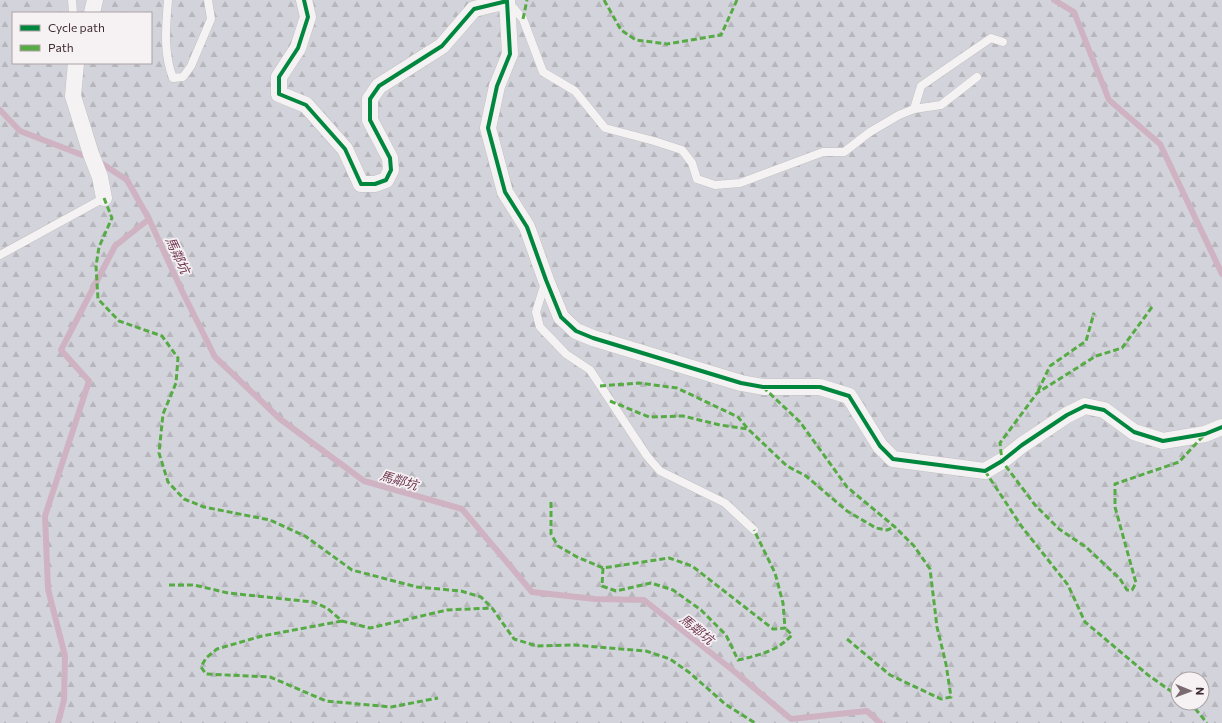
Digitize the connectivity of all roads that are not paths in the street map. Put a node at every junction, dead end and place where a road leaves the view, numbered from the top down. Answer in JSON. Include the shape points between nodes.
{"nodes":[{"id":1,"x":72,"y":0,"type":"edge"},
{"id":2,"x":168,"y":0,"type":"edge"},
{"id":3,"x":208,"y":0,"type":"edge"},
{"id":4,"x":304,"y":0,"type":"edge"},
{"id":5,"x":507,"y":1,"type":"edge"},
{"id":6,"x":73,"y":12,"type":"edge"},
{"id":7,"x":1003,"y":42,"type":"dead end"},
{"id":8,"x":76,"y":64,"type":"edge"},
{"id":9,"x":977,"y":77,"type":"dead end"},
{"id":10,"x":914,"y":109,"type":"junction"},
{"id":11,"x":104,"y":198,"type":"joint"},
{"id":12,"x":0,"y":254,"type":"edge"},
{"id":13,"x":546,"y":280,"type":"junction"},
{"id":14,"x":1222,"y":427,"type":"edge"},
{"id":15,"x":754,"y":530,"type":"dead end"}],
"edges":[{"from":1,"to":6,"type":"lane"},
{"from":2,"to":3,"type":"lane","via":[[165,29],[168,66],[173,78],[183,77],[191,66],[211,19]]},
{"from":4,"to":5,"type":"street","via":[[308,17],[298,48],[280,77],[279,94],[306,105],[345,149],[361,184],[375,184],[386,180],[391,170],[390,158],[370,120],[370,99],[379,86],[442,46],[474,9]]},
{"from":5,"to":10,"type":"lane","via":[[523,19],[543,72],[575,91],[604,128],[682,150],[692,163],[697,179],[715,185],[740,183],[823,152],[844,152],[870,132]]},
{"from":5,"to":13,"type":"street","via":[[510,54],[497,86],[488,128],[505,192],[527,227]]},
{"from":7,"to":10,"type":"lane","via":[[991,38],[921,86]]},
{"from":8,"to":11,"type":"street","via":[[74,96],[100,177]]},
{"from":9,"to":10,"type":"lane","via":[[941,105]]},
{"from":11,"to":12,"type":"lane"},
{"from":13,"to":14,"type":"street","via":[[561,317],[576,331],[593,338],[741,383],[763,387],[820,387],[848,396],[880,446],[894,459],[985,471],[1067,415],[1085,406],[1104,410],[1134,432],[1163,441],[1205,434]]},
{"from":13,"to":15,"type":"lane","via":[[536,312],[540,327],[566,354],[590,370],[647,456],[660,471],[725,503]]}]}
